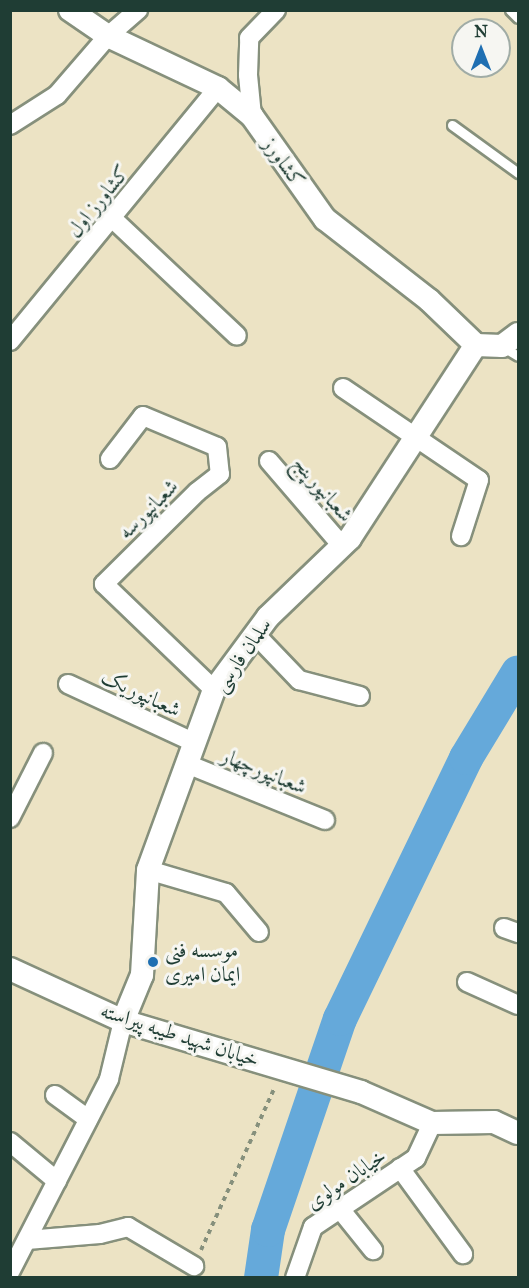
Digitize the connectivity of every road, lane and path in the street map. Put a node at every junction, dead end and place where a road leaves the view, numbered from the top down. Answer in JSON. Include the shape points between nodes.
{"nodes":[{"id":1,"x":70,"y":10,"type":"edge"},
{"id":2,"x":138,"y":10,"type":"edge"},
{"id":3,"x":276,"y":10,"type":"edge"},
{"id":4,"x":510,"y":10,"type":"edge"},
{"id":5,"x":519,"y":18,"type":"edge"},
{"id":6,"x":108,"y":36,"type":"junction"},
{"id":7,"x":218,"y":88,"type":"junction"},
{"id":8,"x":252,"y":116,"type":"junction"},
{"id":9,"x":10,"y":125,"type":"edge"},
{"id":10,"x":452,"y":125,"type":"dead end"},
{"id":11,"x":519,"y":173,"type":"edge"},
{"id":12,"x":113,"y":219,"type":"junction"},
{"id":13,"x":237,"y":336,"type":"dead end"},
{"id":14,"x":10,"y":341,"type":"edge"},
{"id":15,"x":476,"y":345,"type":"junction"},
{"id":16,"x":513,"y":345,"type":"edge"},
{"id":17,"x":343,"y":388,"type":"dead end"},
{"id":18,"x":415,"y":438,"type":"junction"},
{"id":19,"x":110,"y":459,"type":"dead end"},
{"id":20,"x":269,"y":461,"type":"dead end"},
{"id":21,"x":461,"y":536,"type":"dead end"},
{"id":22,"x":342,"y":546,"type":"junction"},
{"id":23,"x":255,"y":634,"type":"junction"},
{"id":24,"x":68,"y":684,"type":"dead end"},
{"id":25,"x":214,"y":690,"type":"junction"},
{"id":26,"x":360,"y":696,"type":"dead end"},
{"id":27,"x":195,"y":743,"type":"junction"},
{"id":28,"x":43,"y":753,"type":"dead end"},
{"id":29,"x":187,"y":764,"type":"junction"},
{"id":30,"x":10,"y":818,"type":"edge"},
{"id":31,"x":325,"y":820,"type":"dead end"},
{"id":32,"x":148,"y":870,"type":"junction"},
{"id":33,"x":259,"y":932,"type":"dead end"},
{"id":34,"x":10,"y":969,"type":"edge"},
{"id":35,"x":467,"y":982,"type":"dead end"},
{"id":36,"x":519,"y":1005,"type":"edge"},
{"id":37,"x":123,"y":1021,"type":"junction"},
{"id":38,"x":284,"y":1068,"type":"junction"},
{"id":39,"x":55,"y":1095,"type":"dead end"},
{"id":40,"x":88,"y":1119,"type":"junction"},
{"id":41,"x":432,"y":1123,"type":"junction"},
{"id":42,"x":519,"y":1133,"type":"edge"},
{"id":43,"x":10,"y":1142,"type":"edge"},
{"id":44,"x":400,"y":1168,"type":"junction"},
{"id":45,"x":57,"y":1181,"type":"junction"},
{"id":46,"x":340,"y":1209,"type":"junction"},
{"id":47,"x":27,"y":1240,"type":"junction"},
{"id":48,"x":373,"y":1250,"type":"dead end"},
{"id":49,"x":463,"y":1254,"type":"dead end"},
{"id":50,"x":12,"y":1263,"type":"edge"},
{"id":51,"x":194,"y":1266,"type":"joint"},
{"id":52,"x":295,"y":1278,"type":"edge"}],
"edges":[{"from":1,"to":6,"type":"street","name":"کشاورز"},
{"from":2,"to":6,"type":"street"},
{"from":3,"to":8,"type":"street","via":[[249,38]]},
{"from":4,"to":5,"type":"lane"},
{"from":6,"to":7,"type":"street","name":"کشاورز"},
{"from":6,"to":9,"type":"street","via":[[57,95]]},
{"from":7,"to":8,"type":"street","name":"کشاورز"},
{"from":7,"to":12,"type":"street","name":"کشاورز اول"},
{"from":8,"to":15,"type":"street","name":"کشاورز","via":[[325,219],[429,300]]},
{"from":10,"to":11,"type":"lane"},
{"from":12,"to":13,"type":"street"},
{"from":12,"to":14,"type":"street","name":"کشاورز اول"},
{"from":15,"to":16,"type":"street"},
{"from":15,"to":18,"type":"street","name":"سلمان فارسی"},
{"from":17,"to":18,"type":"street"},
{"from":18,"to":21,"type":"street","via":[[479,480]]},
{"from":18,"to":22,"type":"street","name":"سلمان فارسی"},
{"from":19,"to":25,"type":"street","name":"شعبانپورسه","via":[[144,416],[217,447],[220,474],[104,584]]},
{"from":20,"to":22,"type":"street","name":"شعبانپورپنج"},
{"from":22,"to":23,"type":"street","name":"سلمان فارسی","via":[[268,616]]},
{"from":23,"to":25,"type":"street","name":"سلمان فارسی"},
{"from":23,"to":26,"type":"street","via":[[299,680]]},
{"from":24,"to":27,"type":"street","name":"شعبانپوریک"},
{"from":25,"to":27,"type":"street","name":"سلمان فارسی"},
{"from":27,"to":29,"type":"street","name":"سلمان فارسی"},
{"from":28,"to":30,"type":"street"},
{"from":29,"to":31,"type":"street","name":"شعبانپورچهار"},
{"from":29,"to":32,"type":"street","name":"سلمان فارسی"},
{"from":32,"to":33,"type":"street","via":[[226,893]]},
{"from":32,"to":37,"type":"street","name":"سلمان فارسی","via":[[142,975]]},
{"from":34,"to":37,"type":"street","name":"خیابان شهید طیبه پیراسته"},
{"from":35,"to":36,"type":"street"},
{"from":37,"to":38,"type":"street","name":"خیابان شهید طیبه پیراسته"},
{"from":37,"to":40,"type":"street","via":[[108,1079]]},
{"from":38,"to":41,"type":"street","name":"خیابان شهید طیبه پیراسته","via":[[361,1092]]},
{"from":38,"to":51,"type":"path"},
{"from":39,"to":40,"type":"street"},
{"from":40,"to":45,"type":"street"},
{"from":41,"to":42,"type":"street","via":[[494,1122]]},
{"from":41,"to":44,"type":"street","name":"خیابان مولوی","via":[[416,1158]]},
{"from":43,"to":45,"type":"street"},
{"from":44,"to":46,"type":"street","name":"خیابان مولوی"},
{"from":44,"to":49,"type":"street"},
{"from":45,"to":47,"type":"street"},
{"from":46,"to":48,"type":"street"},
{"from":46,"to":52,"type":"street","name":"خیابان مولوی","via":[[313,1227]]},
{"from":47,"to":50,"type":"street"},
{"from":47,"to":51,"type":"street","via":[[100,1234],[128,1227]]}]}
